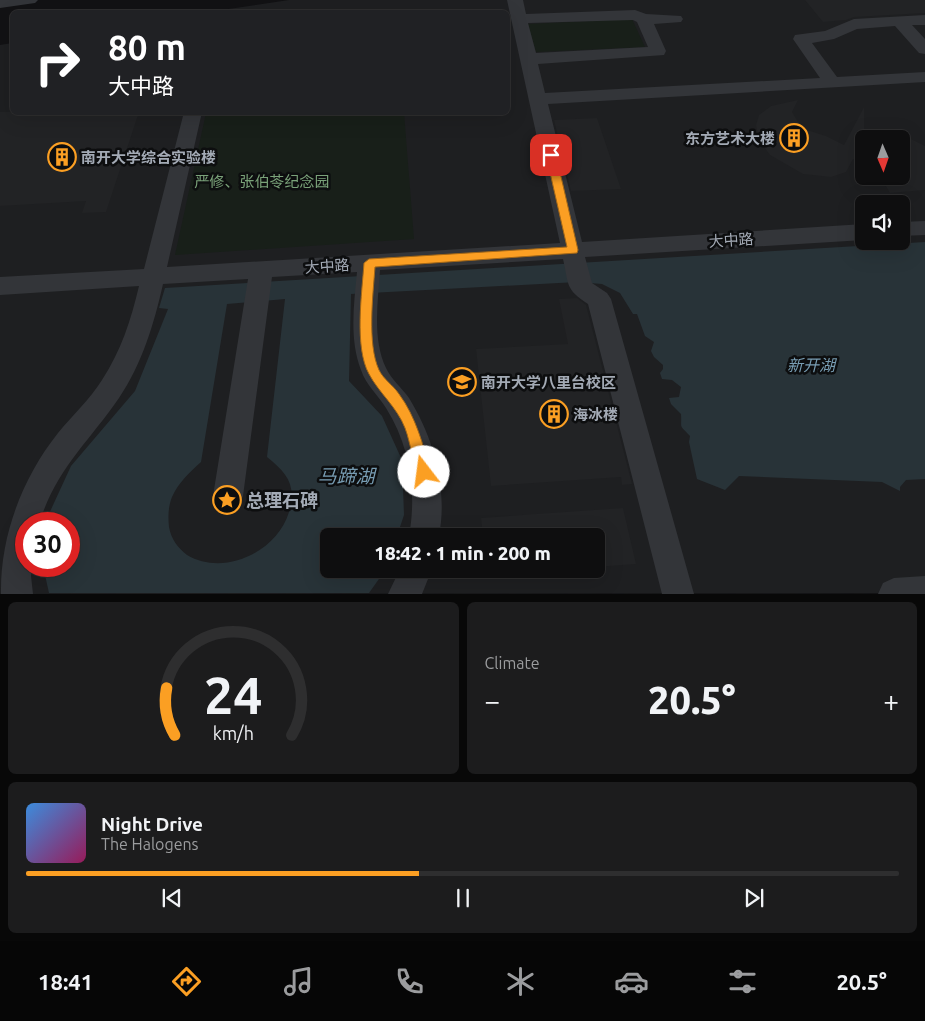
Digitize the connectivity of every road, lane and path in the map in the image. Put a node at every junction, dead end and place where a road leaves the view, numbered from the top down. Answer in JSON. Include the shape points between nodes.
{"nodes":[{"id":1,"x":30,"y":0,"type":"edge"},
{"id":2,"x":515,"y":0,"type":"edge"},
{"id":3,"x":0,"y":3,"type":"edge"},
{"id":4,"x":520,"y":19,"type":"junction"},
{"id":5,"x":644,"y":19,"type":"junction"},
{"id":6,"x":675,"y":19,"type":"dead end"},
{"id":7,"x":925,"y":20,"type":"edge"},
{"id":8,"x":899,"y":22,"type":"junction"},
{"id":9,"x":516,"y":38,"type":"edge"},
{"id":10,"x":925,"y":49,"type":"edge"},
{"id":11,"x":529,"y":59,"type":"junction"},
{"id":12,"x":925,"y":78,"type":"edge"},
{"id":13,"x":833,"y":83,"type":"junction"},
{"id":14,"x":538,"y":98,"type":"junction"},
{"id":15,"x":192,"y":115,"type":"edge"},
{"id":16,"x":925,"y":228,"type":"edge"},
{"id":17,"x":910,"y":229,"type":"edge"},
{"id":18,"x":855,"y":233,"type":"edge"},
{"id":19,"x":574,"y":255,"type":"junction"},
{"id":20,"x":261,"y":274,"type":"junction"},
{"id":21,"x":154,"y":276,"type":"junction"},
{"id":22,"x":368,"y":278,"type":"junction"},
{"id":23,"x":0,"y":286,"type":"edge"},
{"id":24,"x":228,"y":496,"type":"dead end"},
{"id":25,"x":425,"y":528,"type":"edge"},
{"id":26,"x":413,"y":578,"type":"edge"},
{"id":27,"x":11,"y":582,"type":"edge"},
{"id":28,"x":925,"y":592,"type":"edge"},
{"id":29,"x":404,"y":594,"type":"edge"},
{"id":30,"x":678,"y":594,"type":"edge"},
{"id":31,"x":894,"y":594,"type":"edge"}],
"edges":[{"from":1,"to":3,"type":"street"},
{"from":2,"to":4,"type":"street"},
{"from":4,"to":5,"type":"street","via":[[635,15]]},
{"from":4,"to":9,"type":"street"},
{"from":5,"to":6,"type":"street"},
{"from":5,"to":11,"type":"street","via":[[658,51]]},
{"from":7,"to":8,"type":"street"},
{"from":8,"to":10,"type":"street"},
{"from":8,"to":13,"type":"street","via":[[854,24],[828,36],[802,39]]},
{"from":9,"to":11,"type":"street"},
{"from":11,"to":14,"type":"street"},
{"from":12,"to":13,"type":"street"},
{"from":13,"to":14,"type":"street"},
{"from":14,"to":19,"type":"street"},
{"from":15,"to":21,"type":"street"},
{"from":16,"to":17,"type":"street"},
{"from":18,"to":19,"type":"street","name":"大中路"},
{"from":19,"to":22,"type":"street","name":"大中路"},
{"from":19,"to":30,"type":"street","via":[[581,288],[600,299]]},
{"from":20,"to":21,"type":"street","name":"大中路"},
{"from":20,"to":22,"type":"street","name":"大中路"},
{"from":20,"to":24,"type":"street"},
{"from":21,"to":23,"type":"street","name":"大中路"},
{"from":21,"to":27,"type":"street","via":[[142,323],[128,358],[110,390],[42,479],[23,526]]},
{"from":22,"to":25,"type":"street","via":[[366,321],[369,358],[373,371],[411,426],[428,488]]},
{"from":26,"to":29,"type":"street"},
{"from":28,"to":31,"type":"street"}]}
